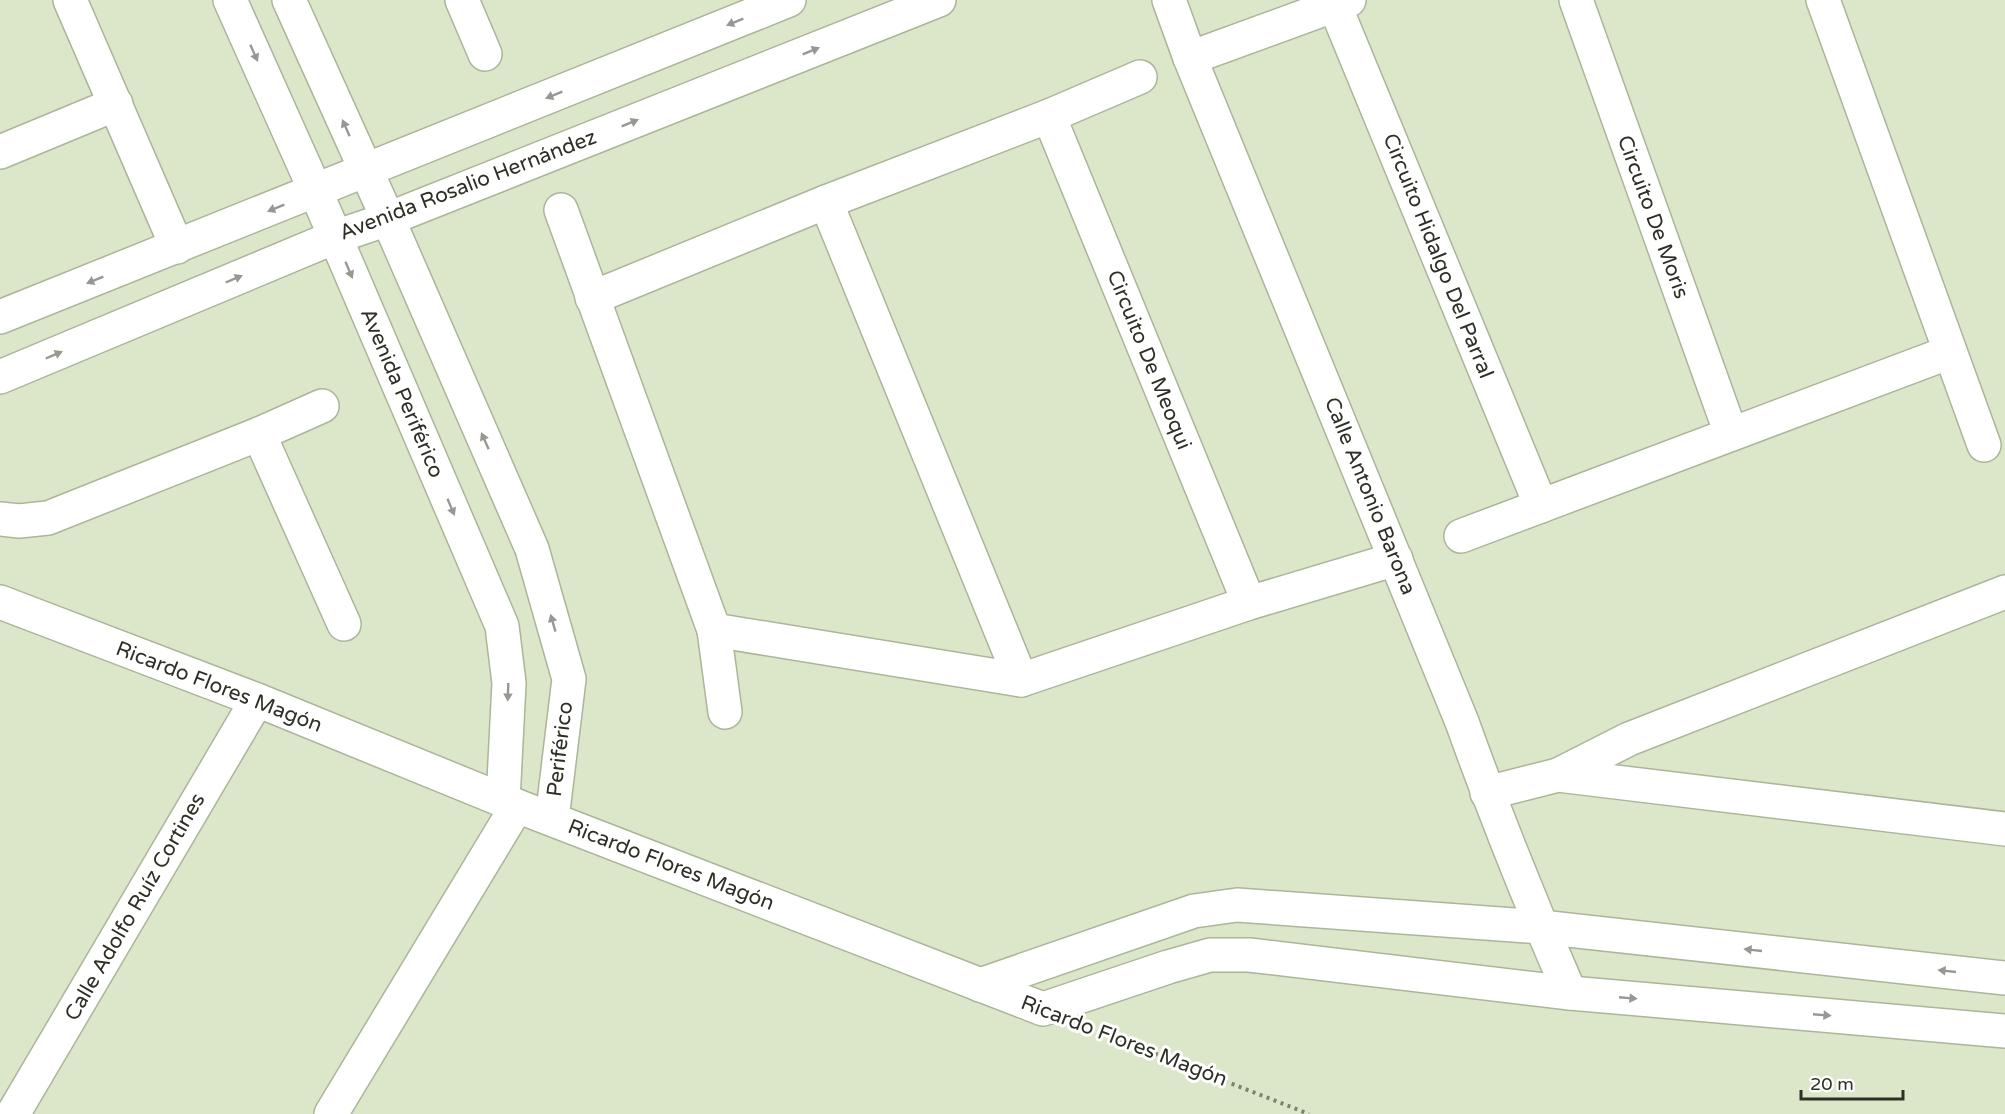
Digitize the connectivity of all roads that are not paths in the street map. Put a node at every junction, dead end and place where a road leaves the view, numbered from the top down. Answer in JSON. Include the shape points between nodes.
{"nodes":[{"id":1,"x":70,"y":0,"type":"edge"},
{"id":2,"x":230,"y":0,"type":"edge"},
{"id":3,"x":289,"y":0,"type":"edge"},
{"id":4,"x":462,"y":0,"type":"edge"},
{"id":5,"x":789,"y":0,"type":"edge"},
{"id":6,"x":939,"y":0,"type":"edge"},
{"id":7,"x":1168,"y":0,"type":"edge"},
{"id":8,"x":1576,"y":0,"type":"edge"},
{"id":9,"x":1822,"y":0,"type":"edge"},
{"id":10,"x":1342,"y":3,"type":"edge"},
{"id":11,"x":485,"y":54,"type":"dead end"},
{"id":12,"x":1190,"y":58,"type":"junction"},
{"id":13,"x":1140,"y":78,"type":"dead end"},
{"id":14,"x":116,"y":104,"type":"junction"},
{"id":15,"x":1049,"y":116,"type":"junction"},
{"id":16,"x":0,"y":152,"type":"edge"},
{"id":17,"x":365,"y":172,"type":"junction"},
{"id":18,"x":315,"y":192,"type":"junction"},
{"id":19,"x":826,"y":202,"type":"junction"},
{"id":20,"x":561,"y":210,"type":"dead end"},
{"id":21,"x":388,"y":219,"type":"junction"},
{"id":22,"x":335,"y":237,"type":"junction"},
{"id":23,"x":177,"y":247,"type":"junction"},
{"id":24,"x":592,"y":298,"type":"junction"},
{"id":25,"x":0,"y":317,"type":"edge"},
{"id":26,"x":1950,"y":352,"type":"junction"},
{"id":27,"x":0,"y":377,"type":"edge"},
{"id":28,"x":322,"y":406,"type":"dead end"},
{"id":29,"x":260,"y":434,"type":"junction"},
{"id":30,"x":1731,"y":434,"type":"junction"},
{"id":31,"x":1984,"y":445,"type":"dead end"},
{"id":32,"x":1541,"y":506,"type":"junction"},
{"id":33,"x":0,"y":519,"type":"edge"},
{"id":34,"x":1461,"y":536,"type":"dead end"},
{"id":35,"x":1396,"y":559,"type":"junction"},
{"id":36,"x":2005,"y":592,"type":"edge"},
{"id":37,"x":0,"y":602,"type":"edge"},
{"id":38,"x":1249,"y":603,"type":"junction"},
{"id":39,"x":344,"y":624,"type":"dead end"},
{"id":40,"x":714,"y":630,"type":"junction"},
{"id":41,"x":1021,"y":680,"type":"junction"},
{"id":42,"x":257,"y":700,"type":"junction"},
{"id":43,"x":725,"y":712,"type":"dead end"},
{"id":44,"x":1558,"y":775,"type":"junction"},
{"id":45,"x":1487,"y":793,"type":"junction"},
{"id":46,"x":510,"y":803,"type":"junction"},
{"id":47,"x":552,"y":819,"type":"junction"},
{"id":48,"x":2005,"y":829,"type":"edge"},
{"id":49,"x":1541,"y":927,"type":"junction"},
{"id":50,"x":2005,"y":978,"type":"edge"},
{"id":51,"x":980,"y":985,"type":"junction"},
{"id":52,"x":1570,"y":993,"type":"junction"},
{"id":53,"x":2005,"y":1031,"type":"edge"},
{"id":54,"x":13,"y":1114,"type":"edge"},
{"id":55,"x":331,"y":1114,"type":"edge"}],
"edges":[{"from":1,"to":14,"type":"street"},
{"from":2,"to":18,"type":"street","name":"Avenida Periférico","one_way":true},
{"from":17,"to":3,"type":"street","one_way":true},
{"from":4,"to":11,"type":"street"},
{"from":5,"to":17,"type":"street","one_way":true},
{"from":21,"to":6,"type":"street","name":"Avenida Rosalio Hernández","one_way":true},
{"from":7,"to":12,"type":"street","name":"Calle Antonio Barona"},
{"from":8,"to":30,"type":"street","name":"Circuito De Moris"},
{"from":9,"to":26,"type":"street"},
{"from":10,"to":12,"type":"street","name":"Circuito Hidalgo Del Parral"},
{"from":10,"to":32,"type":"street","name":"Circuito Hidalgo Del Parral"},
{"from":12,"to":35,"type":"street","name":"Calle Antonio Barona"},
{"from":13,"to":15,"type":"street"},
{"from":14,"to":16,"type":"street"},
{"from":14,"to":23,"type":"street"},
{"from":15,"to":19,"type":"street"},
{"from":15,"to":38,"type":"street","name":"Circuito De Meoqui"},
{"from":17,"to":18,"type":"street"},
{"from":17,"to":21,"type":"street"},
{"from":18,"to":22,"type":"street","name":"Avenida Periférico"},
{"from":18,"to":23,"type":"street","one_way":true},
{"from":19,"to":24,"type":"street"},
{"from":19,"to":41,"type":"street"},
{"from":20,"to":24,"type":"street"},
{"from":21,"to":22,"type":"street","name":"Avenida Rosalio Hernández"},
{"from":47,"to":21,"type":"street","name":"Periférico","one_way":true,"via":[[569,679],[532,549]]},
{"from":27,"to":22,"type":"street","name":"Avenida Rosalio Hernández","one_way":true},
{"from":22,"to":46,"type":"street","name":"Avenida Periférico","one_way":true,"via":[[502,626],[509,683]]},
{"from":23,"to":25,"type":"street","one_way":true},
{"from":24,"to":40,"type":"street"},
{"from":26,"to":30,"type":"street"},
{"from":26,"to":31,"type":"street"},
{"from":28,"to":29,"type":"street"},
{"from":29,"to":33,"type":"street","via":[[48,518]]},
{"from":29,"to":39,"type":"street"},
{"from":30,"to":32,"type":"street"},
{"from":32,"to":34,"type":"street"},
{"from":35,"to":38,"type":"street"},
{"from":35,"to":45,"type":"street","name":"Calle Antonio Barona"},
{"from":36,"to":44,"type":"street","via":[[1629,739]]},
{"from":37,"to":42,"type":"street","name":"Ricardo Flores Magón"},
{"from":38,"to":41,"type":"street"},
{"from":40,"to":41,"type":"street"},
{"from":40,"to":43,"type":"street"},
{"from":42,"to":46,"type":"street","name":"Ricardo Flores Magón"},
{"from":42,"to":54,"type":"street","name":"Calle Adolfo Ruíz Cortines"},
{"from":44,"to":45,"type":"street"},
{"from":44,"to":48,"type":"street"},
{"from":45,"to":49,"type":"street","name":"Calle Antonio Barona"},
{"from":46,"to":47,"type":"street","name":"Ricardo Flores Magón"},
{"from":46,"to":55,"type":"street"},
{"from":47,"to":51,"type":"street","name":"Ricardo Flores Magón"},
{"from":50,"to":49,"type":"street","one_way":true},
{"from":49,"to":51,"type":"street","via":[[1237,905],[1194,911]]},
{"from":49,"to":52,"type":"street","name":"Calle Antonio Barona"},
{"from":51,"to":52,"type":"street","name":"Ricardo Flores Magón","via":[[1043,1009],[1168,967],[1210,956],[1249,955]]},
{"from":52,"to":53,"type":"street","one_way":true}]}
